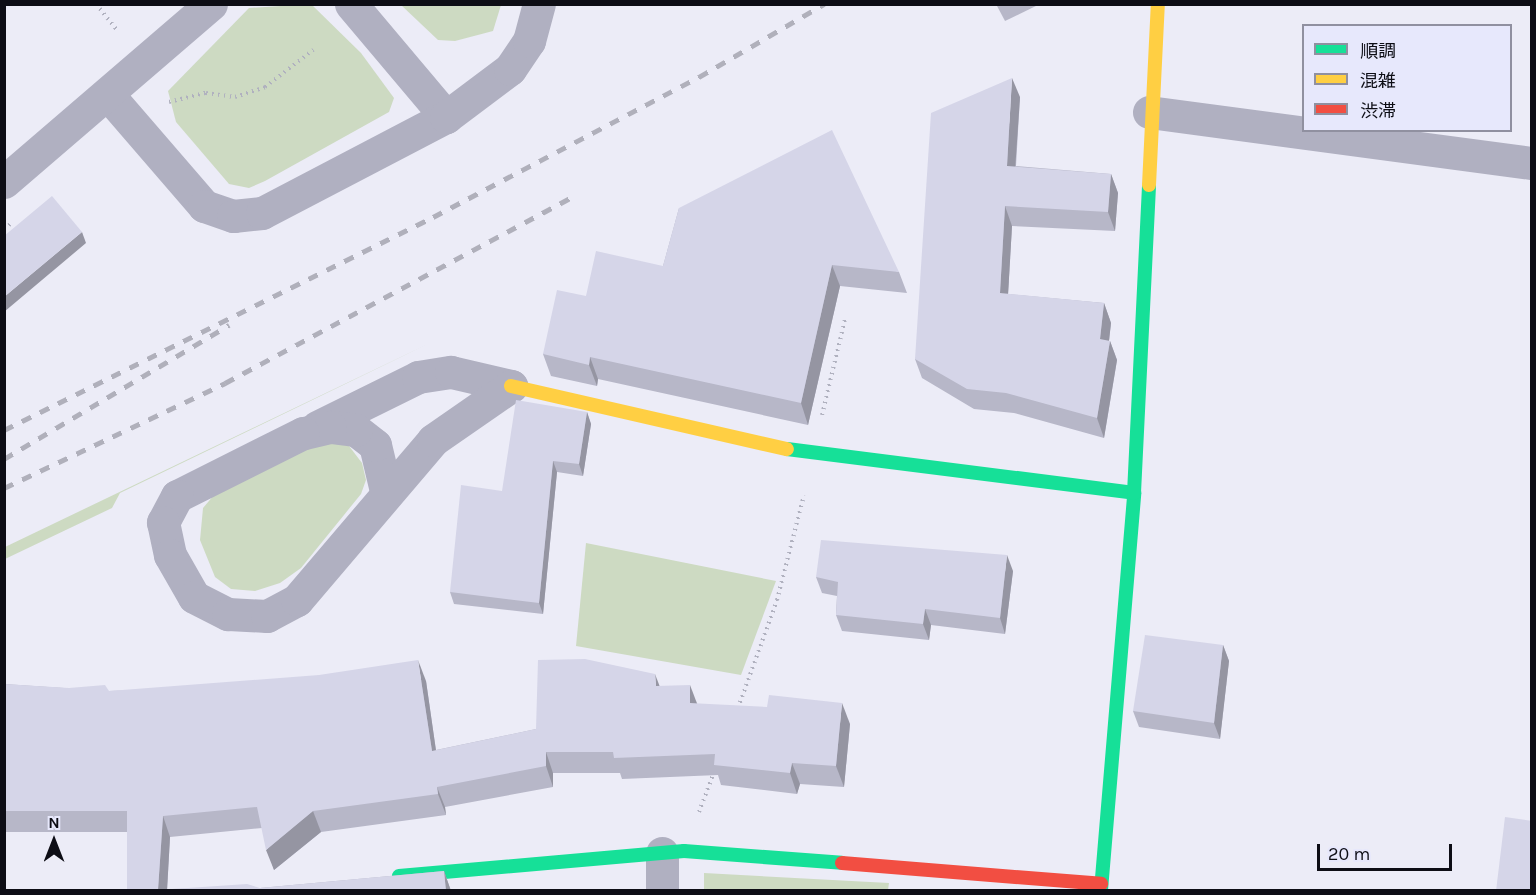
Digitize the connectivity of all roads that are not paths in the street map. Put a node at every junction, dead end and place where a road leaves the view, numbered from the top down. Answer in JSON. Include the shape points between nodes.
{"nodes":[{"id":1,"x":211,"y":4,"type":"edge"},
{"id":2,"x":351,"y":4,"type":"edge"},
{"id":3,"x":539,"y":4,"type":"edge"},
{"id":4,"x":1158,"y":4,"type":"edge"},
{"id":5,"x":110,"y":97,"type":"junction"},
{"id":6,"x":1149,"y":112,"type":"junction"},
{"id":7,"x":446,"y":117,"type":"junction"},
{"id":8,"x":1532,"y":163,"type":"edge"},
{"id":9,"x":4,"y":182,"type":"edge"},
{"id":10,"x":511,"y":386,"type":"junction"},
{"id":11,"x":303,"y":433,"type":"junction"},
{"id":12,"x":386,"y":491,"type":"junction"},
{"id":13,"x":1134,"y":493,"type":"junction"},
{"id":14,"x":673,"y":852,"type":"junction"},
{"id":15,"x":381,"y":878,"type":"edge"},
{"id":16,"x":1101,"y":887,"type":"edge"},
{"id":17,"x":662,"y":891,"type":"edge"}],
"edges":[{"from":1,"to":5,"type":"street"},
{"from":2,"to":7,"type":"street"},
{"from":3,"to":7,"type":"street","via":[[529,41],[510,69]]},
{"from":4,"to":6,"type":"street"},
{"from":5,"to":7,"type":"street","via":[[204,206],[233,216],[262,213]]},
{"from":5,"to":9,"type":"street"},
{"from":6,"to":8,"type":"street"},
{"from":6,"to":13,"type":"street"},
{"from":10,"to":11,"type":"street","via":[[450,372],[418,377]]},
{"from":10,"to":12,"type":"street","via":[[433,440]]},
{"from":10,"to":13,"type":"street","via":[[812,455]]},
{"from":11,"to":12,"type":"street","via":[[330,427],[356,430],[375,445]]},
{"from":11,"to":12,"type":"street","via":[[177,496],[163,522],[170,555],[194,597],[228,614],[267,616],[297,600]]},
{"from":13,"to":16,"type":"street"},
{"from":14,"to":15,"type":"street"},
{"from":14,"to":16,"type":"street"},
{"from":14,"to":17,"type":"street"}]}
